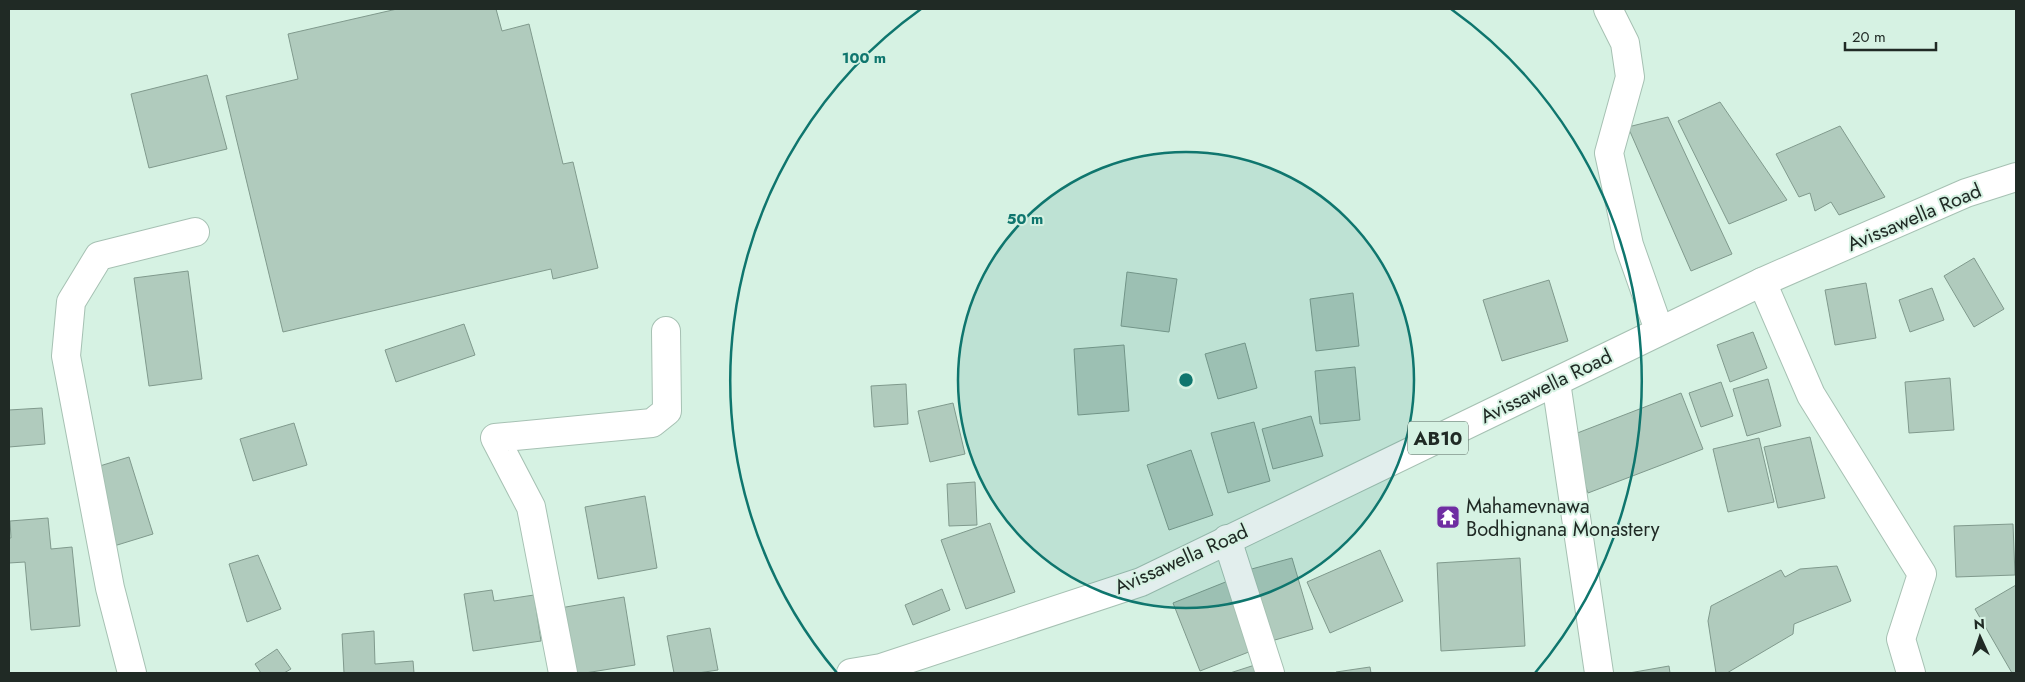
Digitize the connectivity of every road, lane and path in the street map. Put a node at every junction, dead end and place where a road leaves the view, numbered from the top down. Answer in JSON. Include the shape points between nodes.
{"nodes":[{"id":1,"x":1608,"y":9,"type":"edge"},
{"id":2,"x":2016,"y":176,"type":"edge"},
{"id":3,"x":194,"y":232,"type":"dead end"},
{"id":4,"x":1762,"y":282,"type":"junction"},
{"id":5,"x":666,"y":330,"type":"dead end"},
{"id":6,"x":1659,"y":330,"type":"junction"},
{"id":7,"x":1556,"y":382,"type":"junction"},
{"id":8,"x":1227,"y":539,"type":"junction"},
{"id":9,"x":132,"y":673,"type":"edge"},
{"id":10,"x":563,"y":673,"type":"edge"},
{"id":11,"x":851,"y":673,"type":"edge"},
{"id":12,"x":1270,"y":673,"type":"edge"},
{"id":13,"x":1598,"y":673,"type":"edge"},
{"id":14,"x":1911,"y":673,"type":"edge"}],
"edges":[{"from":1,"to":6,"type":"street","via":[[1625,43],[1630,77],[1609,154],[1629,245]]},
{"from":2,"to":4,"type":"street","name":"Avissawella Road","number":"AB10","via":[[1966,193]]},
{"from":3,"to":9,"type":"street","via":[[99,256],[71,302],[66,356],[110,588]]},
{"from":4,"to":6,"type":"street","name":"Avissawella Road","number":"AB10"},
{"from":4,"to":14,"type":"street","via":[[1811,395],[1922,574],[1901,639]]},
{"from":5,"to":10,"type":"street","via":[[667,411],[652,423],[495,438],[531,507]]},
{"from":6,"to":7,"type":"street","name":"Avissawella Road","number":"AB10"},
{"from":7,"to":8,"type":"street","name":"Avissawella Road","number":"AB10"},
{"from":7,"to":13,"type":"street"},
{"from":8,"to":11,"type":"street","name":"Avissawella Road","number":"AB10","via":[[1141,582],[881,668]]},
{"from":8,"to":12,"type":"street"}]}
